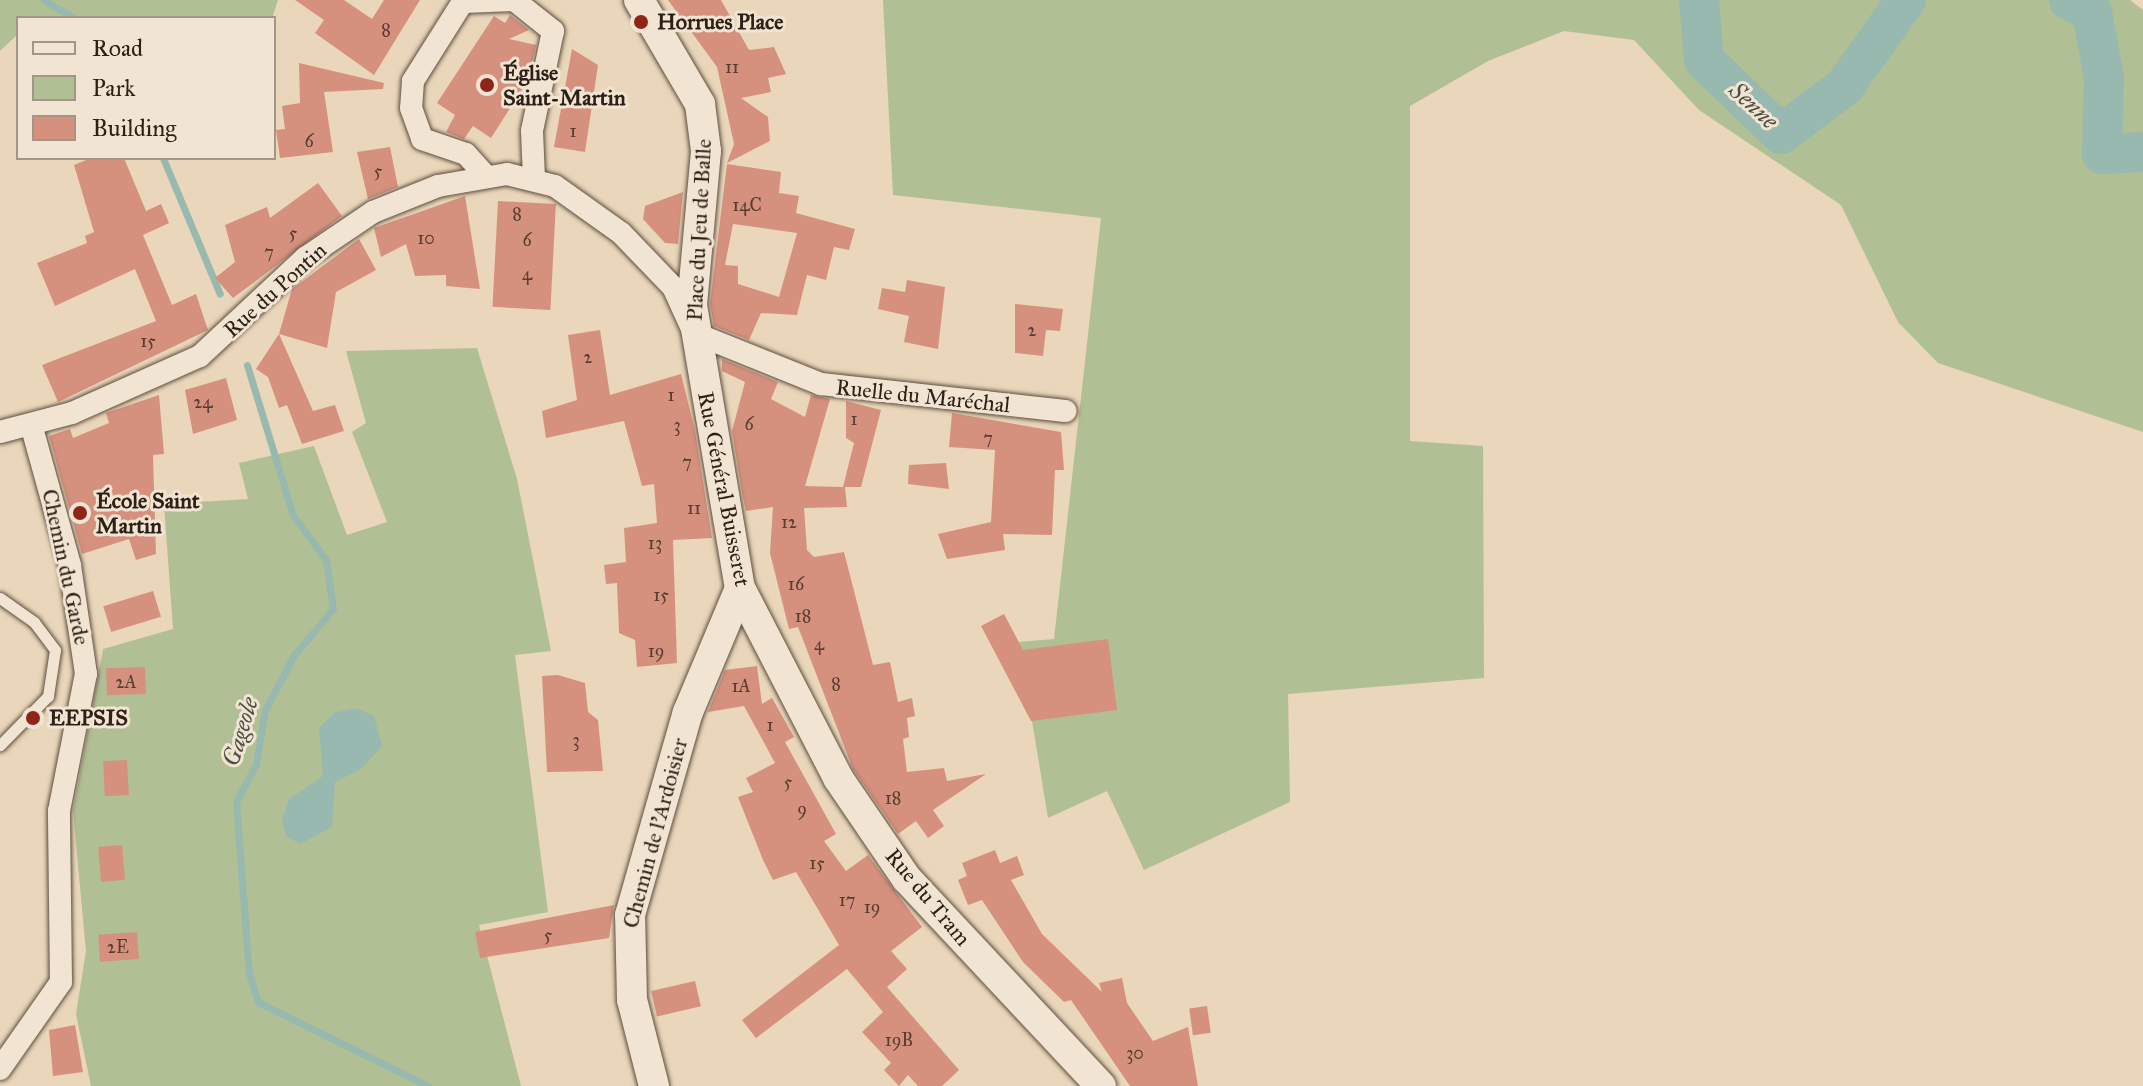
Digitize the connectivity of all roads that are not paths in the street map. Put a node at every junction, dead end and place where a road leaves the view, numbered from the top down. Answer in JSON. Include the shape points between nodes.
{"nodes":[{"id":1,"x":639,"y":0,"type":"edge"},
{"id":2,"x":464,"y":1,"type":"edge"},
{"id":3,"x":486,"y":176,"type":"junction"},
{"id":4,"x":534,"y":179,"type":"junction"},
{"id":5,"x":694,"y":333,"type":"junction"},
{"id":6,"x":1066,"y":411,"type":"dead end"},
{"id":7,"x":32,"y":428,"type":"junction"},
{"id":8,"x":0,"y":432,"type":"edge"},
{"id":9,"x":740,"y":588,"type":"junction"},
{"id":10,"x":0,"y":598,"type":"edge"},
{"id":11,"x":766,"y":640,"type":"joint"},
{"id":12,"x":0,"y":745,"type":"edge"},
{"id":13,"x":0,"y":1069,"type":"edge"},
{"id":14,"x":654,"y":1086,"type":"edge"},
{"id":15,"x":1101,"y":1086,"type":"edge"}],
"edges":[{"from":1,"to":5,"type":"street","name":"Place du Jeu de Balle","via":[[700,104],[706,151]]},
{"from":2,"to":3,"type":"street","via":[[413,81],[411,108],[422,139],[466,154]]},
{"from":2,"to":4,"type":"street","via":[[514,0],[553,31],[532,131]]},
{"from":3,"to":4,"type":"street","name":"Rue du Pontin"},
{"from":3,"to":7,"type":"street","name":"Rue du Pontin","via":[[438,186],[373,212],[305,258],[200,356]]},
{"from":4,"to":5,"type":"street","name":"Rue du Pontin","via":[[566,192],[621,233],[673,287]]},
{"from":5,"to":6,"type":"street","name":"Ruelle du Maréchal","via":[[845,389]]},
{"from":5,"to":9,"type":"street","name":"Rue Général Buisseret"},
{"from":7,"to":8,"type":"street","name":"Rue du Pontin"},
{"from":7,"to":13,"type":"street","name":"Chemin du Garde","via":[[70,565],[86,674],[59,811],[61,982]]},
{"from":9,"to":11,"type":"street","name":"Rue Général Buisseret"},
{"from":9,"to":14,"type":"street","name":"Chemin de l'Ardoisier","via":[[688,712],[630,915],[632,1000]]},
{"from":10,"to":12,"type":"lane","via":[[34,622],[55,650],[48,696]]},
{"from":11,"to":15,"type":"street","name":"Rue du Tram","via":[[838,778],[907,879]]}]}
